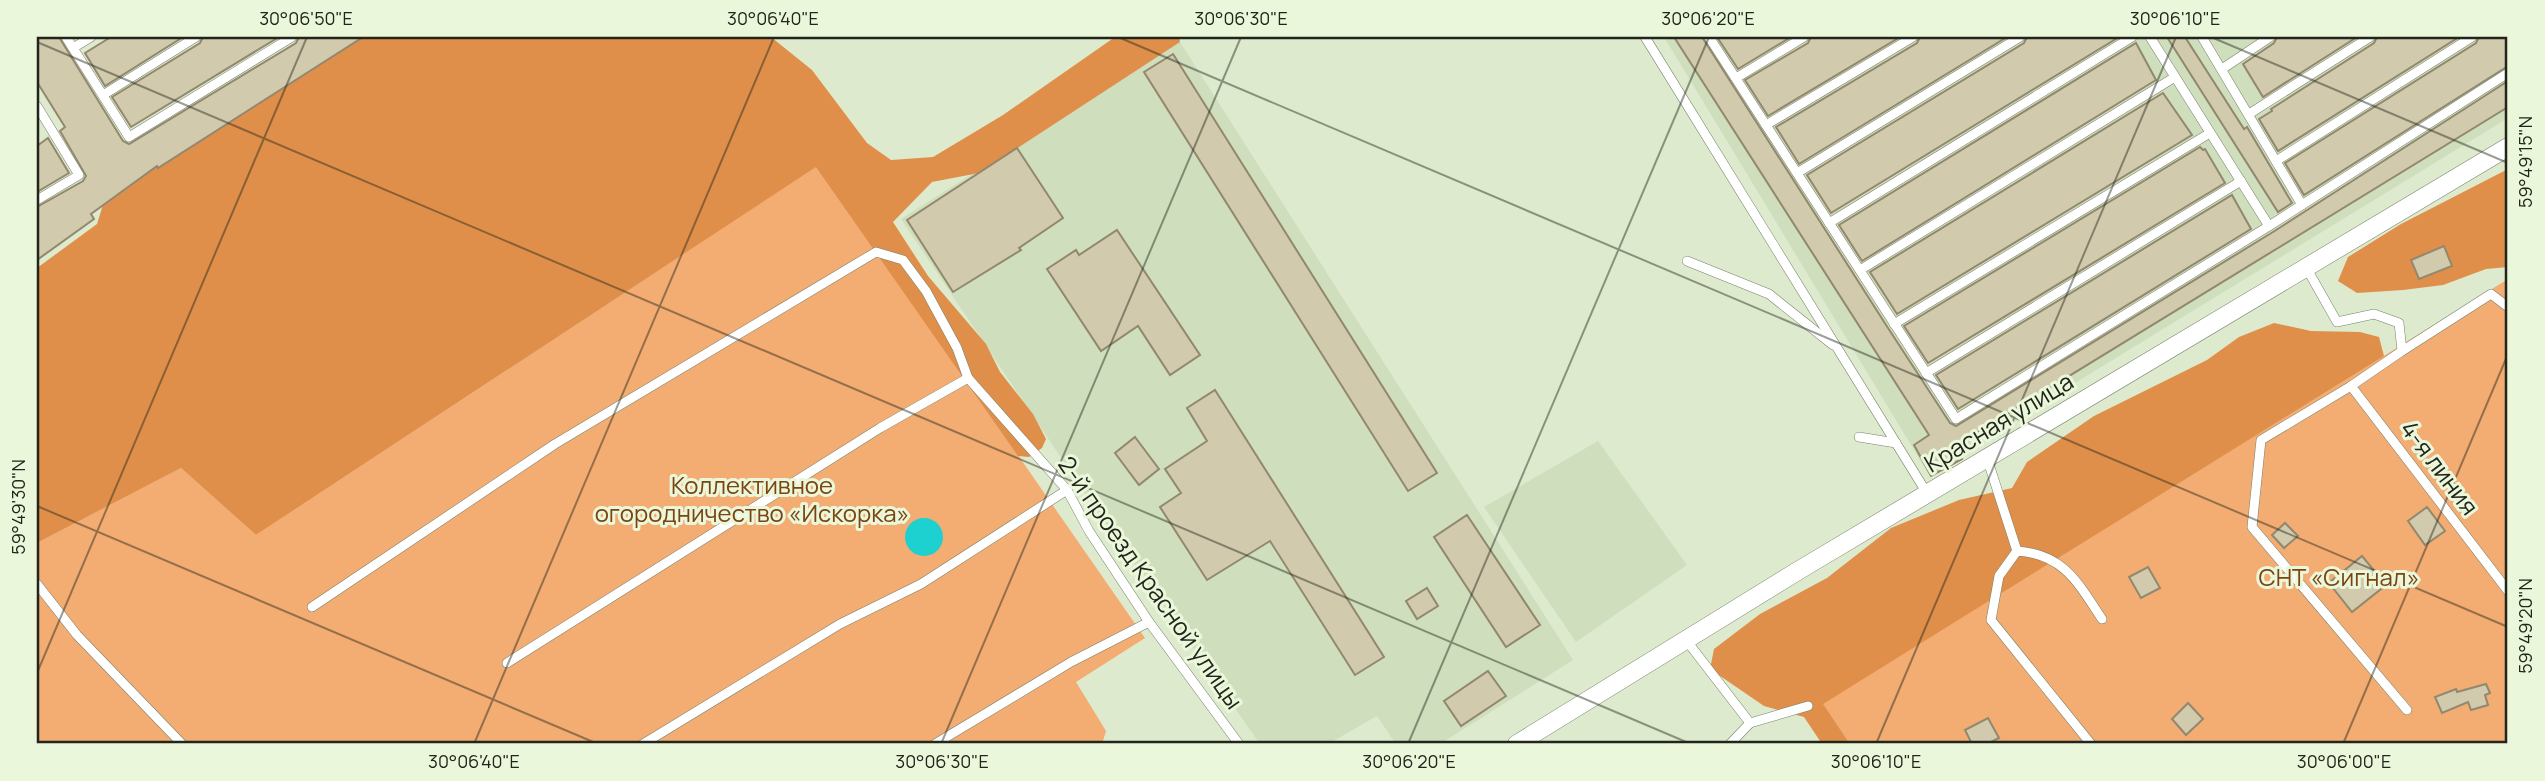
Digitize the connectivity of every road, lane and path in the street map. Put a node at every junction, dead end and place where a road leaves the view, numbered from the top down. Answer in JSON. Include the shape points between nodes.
{"nodes":[{"id":1,"x":66,"y":37,"type":"edge"},
{"id":2,"x":91,"y":37,"type":"edge"},
{"id":3,"x":196,"y":37,"type":"edge"},
{"id":4,"x":292,"y":37,"type":"edge"},
{"id":5,"x":1645,"y":37,"type":"edge"},
{"id":6,"x":1709,"y":37,"type":"edge"},
{"id":7,"x":1804,"y":37,"type":"edge"},
{"id":8,"x":1913,"y":37,"type":"edge"},
{"id":9,"x":2020,"y":37,"type":"edge"},
{"id":10,"x":2132,"y":37,"type":"edge"},
{"id":11,"x":2150,"y":37,"type":"edge"},
{"id":12,"x":2202,"y":37,"type":"edge"},
{"id":13,"x":2270,"y":37,"type":"edge"},
{"id":14,"x":2370,"y":37,"type":"edge"},
{"id":15,"x":2472,"y":37,"type":"edge"},
{"id":16,"x":73,"y":48,"type":"junction"},
{"id":17,"x":2222,"y":69,"type":"junction"},
{"id":18,"x":2508,"y":73,"type":"edge"},
{"id":19,"x":2175,"y":77,"type":"junction"},
{"id":20,"x":1736,"y":78,"type":"junction"},
{"id":21,"x":103,"y":95,"type":"junction"},
{"id":22,"x":37,"y":106,"type":"edge"},
{"id":23,"x":2249,"y":114,"type":"junction"},
{"id":24,"x":48,"y":123,"type":"junction"},
{"id":25,"x":1766,"y":125,"type":"junction"},
{"id":26,"x":37,"y":130,"type":"edge"},
{"id":27,"x":2210,"y":133,"type":"junction"},
{"id":28,"x":2508,"y":147,"type":"edge"},
{"id":29,"x":2276,"y":161,"type":"junction"},
{"id":30,"x":1797,"y":173,"type":"junction"},
{"id":31,"x":2241,"y":181,"type":"junction"},
{"id":32,"x":37,"y":200,"type":"edge"},
{"id":33,"x":2302,"y":205,"type":"junction"},
{"id":34,"x":1829,"y":223,"type":"junction"},
{"id":35,"x":2269,"y":226,"type":"junction"},
{"id":36,"x":1687,"y":261,"type":"dead end"},
{"id":37,"x":2307,"y":269,"type":"junction"},
{"id":38,"x":1860,"y":271,"type":"junction"},
{"id":39,"x":2508,"y":307,"type":"edge"},
{"id":40,"x":1894,"y":324,"type":"junction"},
{"id":41,"x":1839,"y":350,"type":"junction"},
{"id":42,"x":2402,"y":351,"type":"junction"},
{"id":43,"x":1926,"y":373,"type":"junction"},
{"id":44,"x":968,"y":378,"type":"junction"},
{"id":45,"x":2351,"y":386,"type":"junction"},
{"id":46,"x":1859,"y":437,"type":"dead end"},
{"id":47,"x":1896,"y":443,"type":"junction"},
{"id":48,"x":1987,"y":458,"type":"junction"},
{"id":49,"x":1067,"y":489,"type":"junction"},
{"id":50,"x":1926,"y":492,"type":"junction"},
{"id":51,"x":2017,"y":551,"type":"junction"},
{"id":52,"x":37,"y":584,"type":"edge"},
{"id":53,"x":2508,"y":592,"type":"edge"},
{"id":54,"x":312,"y":607,"type":"dead end"},
{"id":55,"x":2102,"y":619,"type":"dead end"},
{"id":56,"x":1149,"y":622,"type":"junction"},
{"id":57,"x":1686,"y":640,"type":"junction"},
{"id":58,"x":507,"y":663,"type":"dead end"},
{"id":59,"x":1808,"y":706,"type":"dead end"},
{"id":60,"x":2407,"y":710,"type":"dead end"},
{"id":61,"x":1750,"y":723,"type":"junction"},
{"id":62,"x":182,"y":744,"type":"edge"},
{"id":63,"x":643,"y":744,"type":"edge"},
{"id":64,"x":935,"y":744,"type":"edge"},
{"id":65,"x":1239,"y":744,"type":"edge"},
{"id":66,"x":1517,"y":744,"type":"edge"},
{"id":67,"x":1730,"y":744,"type":"edge"},
{"id":68,"x":2091,"y":744,"type":"edge"}],
"edges":[{"from":1,"to":16,"type":"lane"},
{"from":2,"to":16,"type":"lane"},
{"from":3,"to":21,"type":"lane"},
{"from":4,"to":21,"type":"lane","via":[[129,137]]},
{"from":5,"to":41,"type":"lane"},
{"from":6,"to":20,"type":"lane"},
{"from":7,"to":20,"type":"lane"},
{"from":8,"to":25,"type":"lane"},
{"from":9,"to":30,"type":"lane"},
{"from":10,"to":34,"type":"lane"},
{"from":11,"to":19,"type":"lane"},
{"from":12,"to":17,"type":"lane"},
{"from":13,"to":17,"type":"lane"},
{"from":14,"to":23,"type":"lane"},
{"from":15,"to":29,"type":"lane"},
{"from":16,"to":21,"type":"lane"},
{"from":17,"to":23,"type":"lane"},
{"from":18,"to":33,"type":"lane"},
{"from":19,"to":27,"type":"lane"},
{"from":19,"to":38,"type":"lane"},
{"from":20,"to":25,"type":"lane"},
{"from":22,"to":24,"type":"lane"},
{"from":23,"to":29,"type":"lane"},
{"from":24,"to":26,"type":"lane"},
{"from":24,"to":32,"type":"lane","via":[[79,175]]},
{"from":25,"to":30,"type":"lane"},
{"from":27,"to":31,"type":"lane"},
{"from":27,"to":40,"type":"lane"},
{"from":28,"to":37,"type":"street","name":"Красная улица"},
{"from":29,"to":33,"type":"lane"},
{"from":30,"to":34,"type":"lane"},
{"from":31,"to":35,"type":"lane"},
{"from":31,"to":43,"type":"lane"},
{"from":33,"to":35,"type":"lane"},
{"from":34,"to":38,"type":"lane"},
{"from":35,"to":43,"type":"lane","via":[[1955,419]]},
{"from":36,"to":41,"type":"lane","via":[[1769,294]]},
{"from":37,"to":42,"type":"lane","via":[[2337,322],[2374,314],[2399,323]]},
{"from":37,"to":48,"type":"street","name":"Красная улица"},
{"from":38,"to":40,"type":"lane"},
{"from":39,"to":42,"type":"lane","via":[[2491,295]]},
{"from":40,"to":43,"type":"lane"},
{"from":41,"to":47,"type":"lane"},
{"from":42,"to":45,"type":"lane"},
{"from":44,"to":49,"type":"lane","name":"2-й проезд Красной улицы"},
{"from":44,"to":54,"type":"lane","name":"2-й проезд Красной улицы","via":[[926,291],[903,260],[876,252],[555,444]]},
{"from":44,"to":58,"type":"lane","via":[[880,428]]},
{"from":45,"to":53,"type":"lane","name":"4-я линия"},
{"from":45,"to":60,"type":"lane","via":[[2261,440],[2252,527]]},
{"from":46,"to":47,"type":"lane"},
{"from":47,"to":50,"type":"lane"},
{"from":48,"to":50,"type":"street","name":"Красная улица"},
{"from":48,"to":51,"type":"lane"},
{"from":49,"to":56,"type":"lane","name":"2-й проезд Красной улицы"},
{"from":49,"to":63,"type":"lane","via":[[932,577],[840,624]]},
{"from":50,"to":57,"type":"street","name":"Красная улица"},
{"from":51,"to":55,"type":"lane","via":[[2038,552],[2070,572]]},
{"from":51,"to":68,"type":"lane","via":[[1999,576],[1991,620]]},
{"from":52,"to":62,"type":"lane","via":[[76,635]]},
{"from":56,"to":64,"type":"lane","via":[[1101,645]]},
{"from":56,"to":65,"type":"lane","name":"2-й проезд Красной улицы"},
{"from":57,"to":61,"type":"lane"},
{"from":57,"to":66,"type":"street","name":"Красная улица"},
{"from":59,"to":61,"type":"lane"},
{"from":61,"to":67,"type":"lane"}]}
